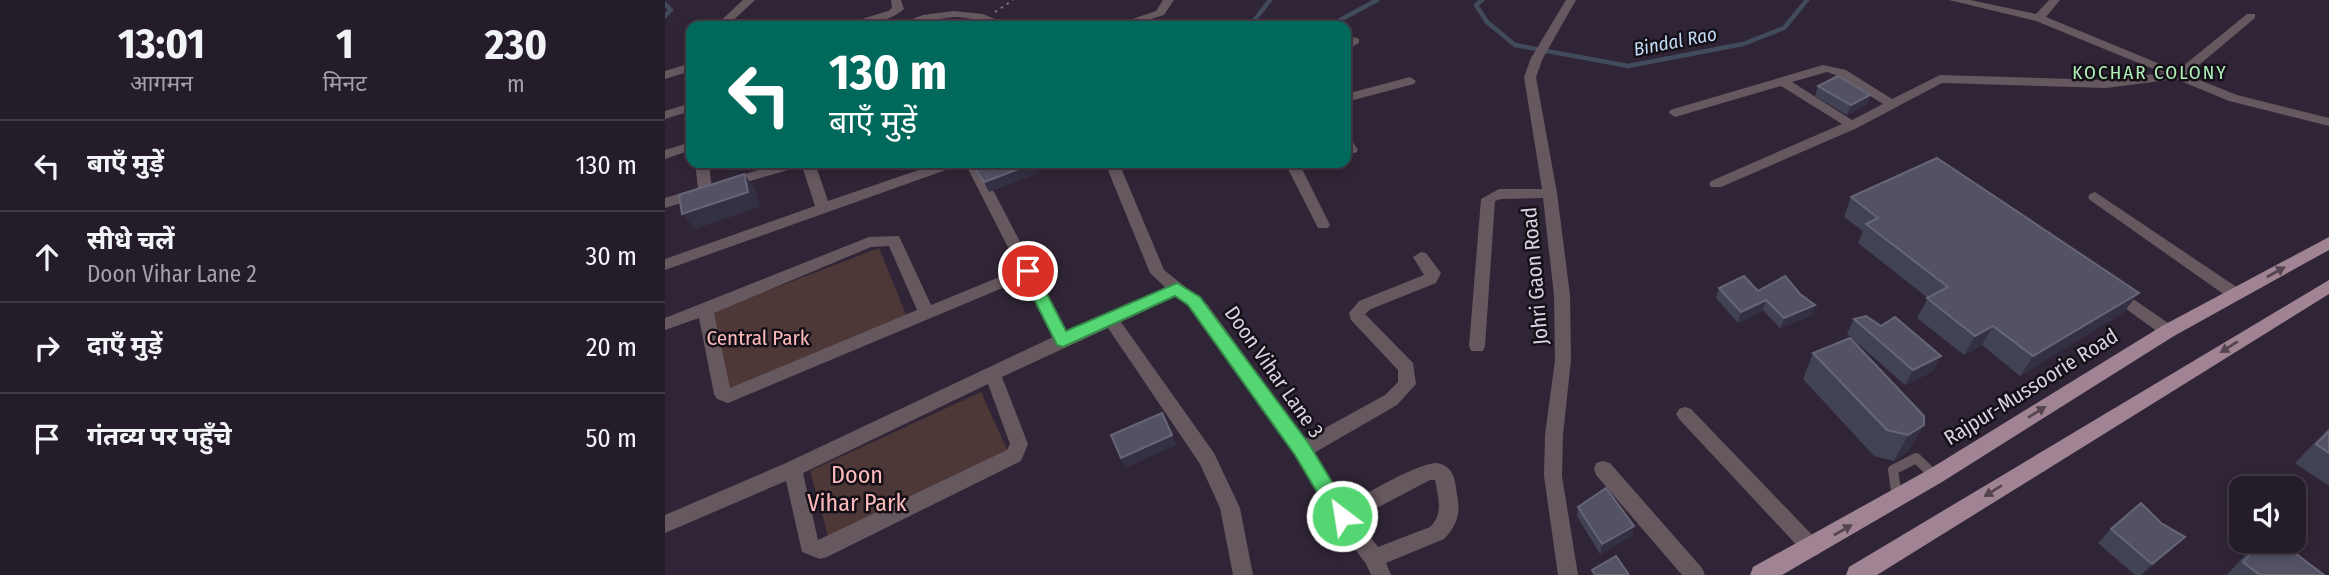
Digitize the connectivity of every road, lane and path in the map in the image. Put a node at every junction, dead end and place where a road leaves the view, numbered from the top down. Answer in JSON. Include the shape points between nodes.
{"nodes":[{"id":1,"x":750,"y":0,"type":"edge"},
{"id":2,"x":895,"y":0,"type":"edge"},
{"id":3,"x":1013,"y":0,"type":"edge"},
{"id":4,"x":1169,"y":0,"type":"edge"},
{"id":5,"x":1571,"y":0,"type":"edge"},
{"id":6,"x":1954,"y":0,"type":"edge"},
{"id":7,"x":2055,"y":0,"type":"edge"},
{"id":8,"x":2005,"y":5,"type":"edge"},
{"id":9,"x":892,"y":13,"type":"junction"},
{"id":10,"x":2251,"y":16,"type":"dead end"},
{"id":11,"x":988,"y":19,"type":"junction"},
{"id":12,"x":2039,"y":19,"type":"junction"},
{"id":13,"x":727,"y":21,"type":"edge"},
{"id":14,"x":863,"y":21,"type":"edge"},
{"id":15,"x":897,"y":21,"type":"edge"},
{"id":16,"x":918,"y":21,"type":"edge"},
{"id":17,"x":993,"y":21,"type":"edge"},
{"id":18,"x":1134,"y":21,"type":"edge"},
{"id":19,"x":686,"y":67,"type":"edge"},
{"id":20,"x":665,"y":75,"type":"edge"},
{"id":21,"x":2179,"y":75,"type":"junction"},
{"id":22,"x":1410,"y":80,"type":"dead end"},
{"id":23,"x":1782,"y":82,"type":"junction"},
{"id":24,"x":1351,"y":97,"type":"edge"},
{"id":25,"x":1892,"y":104,"type":"junction"},
{"id":26,"x":686,"y":109,"type":"edge"},
{"id":27,"x":1675,"y":113,"type":"dead end"},
{"id":28,"x":665,"y":115,"type":"edge"},
{"id":29,"x":2329,"y":122,"type":"edge"},
{"id":30,"x":1852,"y":125,"type":"junction"},
{"id":31,"x":686,"y":148,"type":"edge"},
{"id":32,"x":665,"y":155,"type":"edge"},
{"id":33,"x":703,"y":168,"type":"edge"},
{"id":34,"x":781,"y":168,"type":"edge"},
{"id":35,"x":811,"y":168,"type":"edge"},
{"id":36,"x":938,"y":168,"type":"edge"},
{"id":37,"x":975,"y":168,"type":"edge"},
{"id":38,"x":1115,"y":168,"type":"edge"},
{"id":39,"x":1295,"y":168,"type":"edge"},
{"id":40,"x":1716,"y":184,"type":"dead end"},
{"id":41,"x":705,"y":191,"type":"junction"},
{"id":42,"x":1550,"y":193,"type":"junction"},
{"id":43,"x":2095,"y":197,"type":"dead end"},
{"id":44,"x":665,"y":203,"type":"edge"},
{"id":45,"x":823,"y":208,"type":"junction"},
{"id":46,"x":1323,"y":225,"type":"dead end"},
{"id":47,"x":2329,"y":243,"type":"edge"},
{"id":48,"x":1421,"y":257,"type":"dead end"},
{"id":49,"x":665,"y":265,"type":"edge"},
{"id":50,"x":1028,"y":271,"type":"junction"},
{"id":51,"x":2102,"y":282,"type":"edge"},
{"id":52,"x":1177,"y":289,"type":"junction"},
{"id":53,"x":2327,"y":289,"type":"edge"},
{"id":54,"x":2235,"y":294,"type":"junction"},
{"id":55,"x":705,"y":310,"type":"junction"},
{"id":56,"x":927,"y":314,"type":"junction"},
{"id":57,"x":1111,"y":320,"type":"junction"},
{"id":58,"x":665,"y":324,"type":"edge"},
{"id":59,"x":2168,"y":331,"type":"junction"},
{"id":60,"x":1063,"y":340,"type":"junction"},
{"id":61,"x":1477,"y":346,"type":"dead end"},
{"id":62,"x":993,"y":374,"type":"junction"},
{"id":63,"x":1685,"y":414,"type":"dead end"},
{"id":64,"x":1302,"y":450,"type":"junction"},
{"id":65,"x":1603,"y":468,"type":"dead end"},
{"id":66,"x":793,"y":470,"type":"junction"},
{"id":67,"x":1342,"y":516,"type":"junction"},
{"id":68,"x":665,"y":524,"type":"edge"},
{"id":69,"x":1812,"y":548,"type":"junction"},
{"id":70,"x":1377,"y":566,"type":"edge"},
{"id":71,"x":1243,"y":575,"type":"edge"},
{"id":72,"x":1568,"y":575,"type":"edge"},
{"id":73,"x":1695,"y":575,"type":"edge"},
{"id":74,"x":1761,"y":575,"type":"edge"},
{"id":75,"x":1857,"y":575,"type":"edge"}],
"edges":[{"from":1,"to":13,"type":"street"},
{"from":2,"to":9,"type":"street","via":[[898,9]]},
{"from":3,"to":11,"type":"path"},
{"from":4,"to":18,"type":"street","via":[[1160,13]]},
{"from":5,"to":42,"type":"street","name":"Johri Gaon Road","via":[[1530,77]]},
{"from":6,"to":8,"type":"street"},
{"from":7,"to":12,"type":"street"},
{"from":8,"to":12,"type":"street"},
{"from":9,"to":14,"type":"street"},
{"from":9,"to":15,"type":"street"},
{"from":10,"to":21,"type":"street"},
{"from":11,"to":16,"type":"street","via":[[950,12]]},
{"from":11,"to":17,"type":"street"},
{"from":12,"to":21,"type":"street"},
{"from":19,"to":20,"type":"street"},
{"from":21,"to":25,"type":"street","via":[[2090,84],[1940,79]]},
{"from":21,"to":29,"type":"street","via":[[2244,102]]},
{"from":22,"to":24,"type":"street"},
{"from":23,"to":25,"type":"street","via":[[1831,68]]},
{"from":23,"to":27,"type":"street"},
{"from":23,"to":30,"type":"street"},
{"from":25,"to":30,"type":"street"},
{"from":26,"to":28,"type":"street"},
{"from":30,"to":40,"type":"street"},
{"from":31,"to":32,"type":"street"},
{"from":33,"to":41,"type":"street"},
{"from":34,"to":41,"type":"street"},
{"from":35,"to":45,"type":"street"},
{"from":36,"to":45,"type":"street"},
{"from":37,"to":50,"type":"street"},
{"from":38,"to":52,"type":"street","name":"Doon Vihar Lane 3","via":[[1154,267]]},
{"from":39,"to":46,"type":"street"},
{"from":41,"to":44,"type":"street"},
{"from":42,"to":61,"type":"street","via":[[1499,194],[1488,199]]},
{"from":42,"to":72,"type":"street","name":"Johri Gaon Road","via":[[1562,295],[1563,360],[1553,476]]},
{"from":43,"to":54,"type":"street"},
{"from":45,"to":49,"type":"street"},
{"from":54,"to":47,"type":"main road","name":"Rajpur-Mussoorie Road","one_way":true},
{"from":48,"to":64,"type":"street","via":[[1433,273],[1430,279],[1365,304],[1357,313],[1407,368],[1407,384],[1391,400]]},
{"from":50,"to":56,"type":"street"},
{"from":50,"to":60,"type":"street"},
{"from":51,"to":59,"type":"street"},
{"from":52,"to":57,"type":"street"},
{"from":52,"to":64,"type":"street","name":"Doon Vihar Lane 3","via":[[1201,308]]},
{"from":53,"to":75,"type":"main road","one_way":true},
{"from":54,"to":59,"type":"main road","name":"Rajpur-Mussoorie Road"},
{"from":55,"to":56,"type":"street","via":[[869,242],[888,239],[894,240]]},
{"from":55,"to":56,"type":"street","via":[[723,394],[728,396]]},
{"from":55,"to":58,"type":"street"},
{"from":57,"to":60,"type":"street"},
{"from":57,"to":71,"type":"street","via":[[1213,470],[1230,508]]},
{"from":69,"to":59,"type":"main road","name":"Rajpur-Mussoorie Road","one_way":true},
{"from":60,"to":62,"type":"street"},
{"from":62,"to":66,"type":"street"},
{"from":62,"to":66,"type":"street","via":[[1019,444],[1014,455],[820,550],[809,545]]},
{"from":63,"to":69,"type":"street"},
{"from":64,"to":67,"type":"street","name":"Doon Vihar Lane 3"},
{"from":65,"to":73,"type":"street"},
{"from":66,"to":68,"type":"street"},
{"from":67,"to":70,"type":"street","name":"Doon Vihar Lane 3"},
{"from":67,"to":70,"type":"street","via":[[1427,472],[1444,475],[1450,516],[1445,527]]},
{"from":69,"to":74,"type":"main road","name":"Rajpur-Mussoorie Road"}]}
